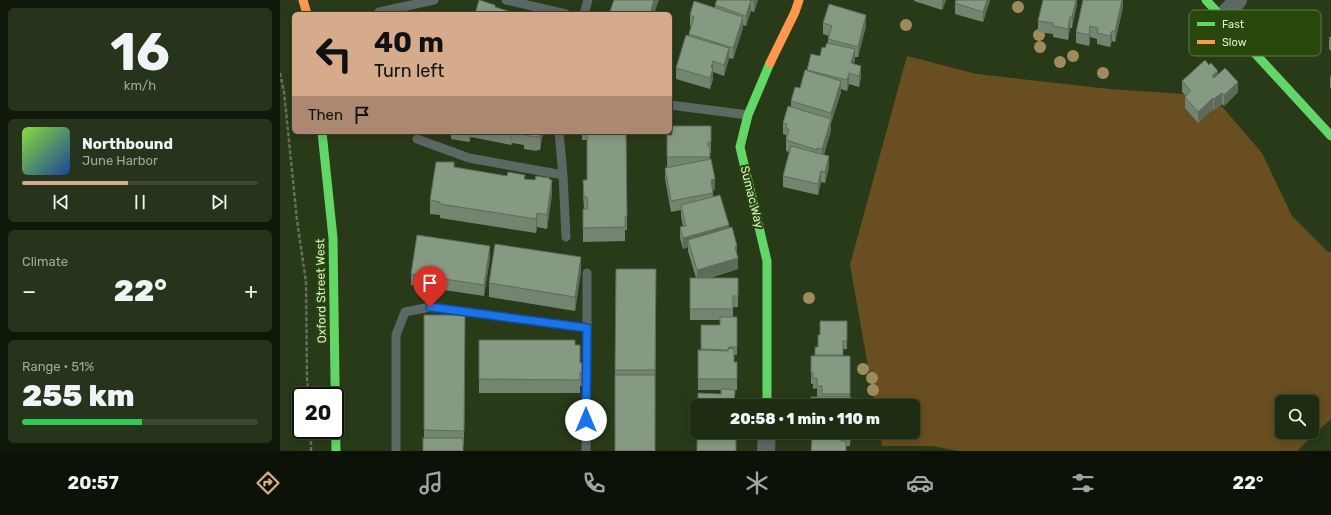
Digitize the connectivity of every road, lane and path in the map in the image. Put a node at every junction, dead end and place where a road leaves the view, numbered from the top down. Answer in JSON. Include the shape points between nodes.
{"nodes":[{"id":1,"x":303,"y":0,"type":"edge"},
{"id":2,"x":308,"y":0,"type":"edge"},
{"id":3,"x":434,"y":0,"type":"edge"},
{"id":4,"x":506,"y":0,"type":"edge"},
{"id":5,"x":588,"y":0,"type":"edge"},
{"id":6,"x":799,"y":0,"type":"edge"},
{"id":7,"x":1206,"y":0,"type":"edge"},
{"id":8,"x":1238,"y":0,"type":"edge"},
{"id":9,"x":1215,"y":10,"type":"edge"},
{"id":10,"x":1229,"y":10,"type":"edge"},
{"id":11,"x":307,"y":12,"type":"edge"},
{"id":12,"x":308,"y":12,"type":"edge"},
{"id":13,"x":379,"y":12,"type":"dead end"},
{"id":14,"x":557,"y":12,"type":"edge"},
{"id":15,"x":585,"y":12,"type":"edge"},
{"id":16,"x":1258,"y":56,"type":"edge"},
{"id":17,"x":280,"y":73,"type":"edge"},
{"id":18,"x":672,"y":105,"type":"edge"},
{"id":19,"x":748,"y":116,"type":"junction"},
{"id":20,"x":322,"y":134,"type":"edge"},
{"id":21,"x":559,"y":134,"type":"edge"},
{"id":22,"x":1331,"y":136,"type":"edge"},
{"id":23,"x":416,"y":139,"type":"dead end"},
{"id":24,"x":563,"y":176,"type":"junction"},
{"id":25,"x":566,"y":237,"type":"dead end"},
{"id":26,"x":588,"y":273,"type":"dead end"},
{"id":27,"x":587,"y":328,"type":"junction"},
{"id":28,"x":308,"y":387,"type":"edge"},
{"id":29,"x":767,"y":399,"type":"edge"},
{"id":30,"x":311,"y":439,"type":"edge"},
{"id":31,"x":766,"y":439,"type":"edge"},
{"id":32,"x":311,"y":451,"type":"edge"},
{"id":33,"x":336,"y":451,"type":"edge"},
{"id":34,"x":396,"y":451,"type":"edge"},
{"id":35,"x":586,"y":451,"type":"edge"},
{"id":36,"x":766,"y":451,"type":"edge"}],
"edges":[{"from":1,"to":11,"type":"street"},
{"from":2,"to":12,"type":"street"},
{"from":3,"to":13,"type":"lane"},
{"from":4,"to":14,"type":"lane"},
{"from":5,"to":15,"type":"lane"},
{"from":6,"to":19,"type":"street","name":"Sumac Way"},
{"from":7,"to":9,"type":"street"},
{"from":8,"to":10,"type":"street"},
{"from":16,"to":22,"type":"street"},
{"from":17,"to":28,"type":"path","via":[[306,282]]},
{"from":18,"to":19,"type":"lane"},
{"from":19,"to":29,"type":"street","name":"Sumac Way","via":[[740,147],[767,261]]},
{"from":20,"to":33,"type":"street","name":"Oxford Street West","via":[[333,238]]},
{"from":21,"to":24,"type":"lane"},
{"from":23,"to":24,"type":"lane","via":[[469,158]]},
{"from":24,"to":25,"type":"lane"},
{"from":26,"to":27,"type":"lane"},
{"from":27,"to":34,"type":"lane","via":[[430,307],[405,312],[396,335]]},
{"from":27,"to":35,"type":"lane"},
{"from":30,"to":32,"type":"path"},
{"from":31,"to":36,"type":"street"}]}
